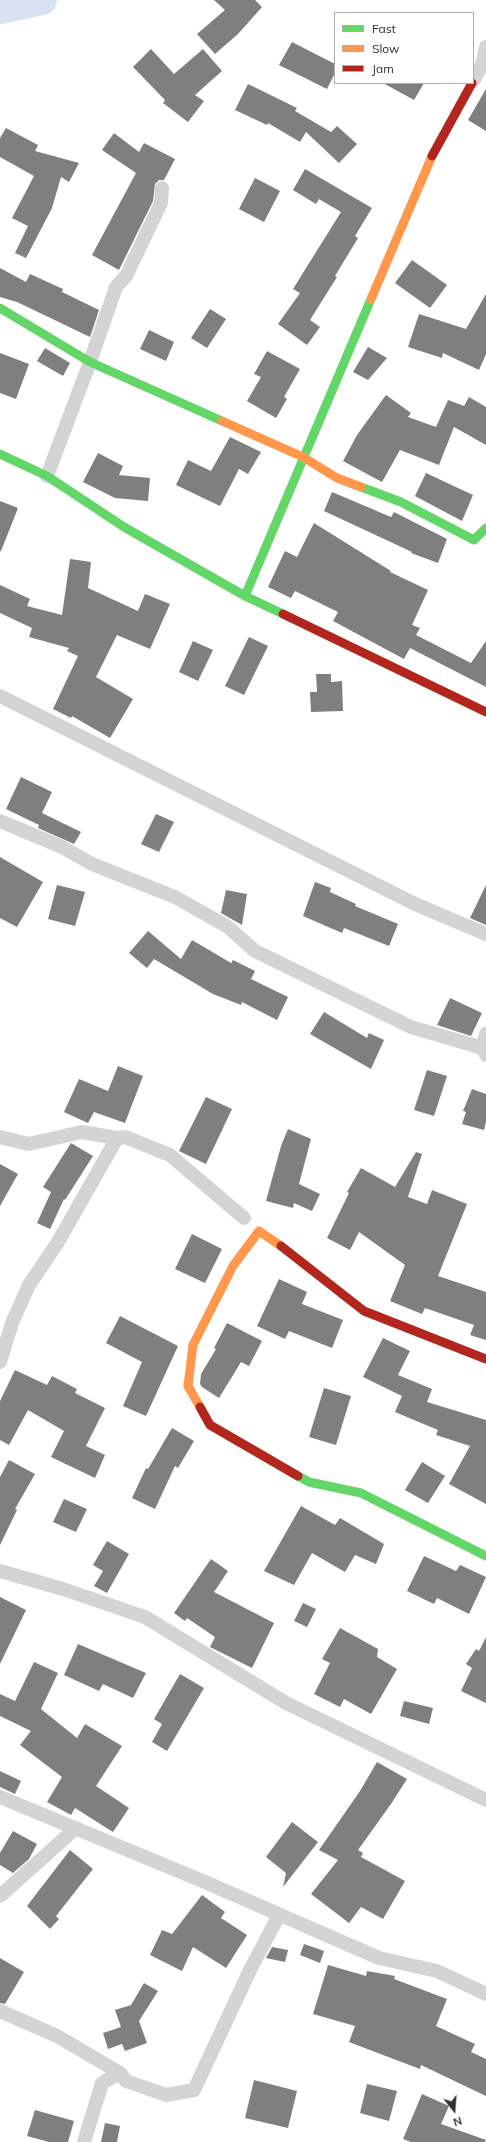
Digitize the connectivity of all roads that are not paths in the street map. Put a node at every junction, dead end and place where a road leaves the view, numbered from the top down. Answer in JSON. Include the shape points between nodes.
{"nodes":[{"id":1,"x":486,"y":47,"type":"edge"},
{"id":2,"x":480,"y":64,"type":"edge"},
{"id":3,"x":474,"y":78,"type":"edge"},
{"id":4,"x":471,"y":84,"type":"edge"},
{"id":5,"x":162,"y":188,"type":"dead end"},
{"id":6,"x":0,"y":308,"type":"edge"},
{"id":7,"x":90,"y":362,"type":"junction"},
{"id":8,"x":0,"y":454,"type":"edge"},
{"id":9,"x":303,"y":457,"type":"junction"},
{"id":10,"x":47,"y":476,"type":"junction"},
{"id":11,"x":486,"y":528,"type":"edge"},
{"id":12,"x":245,"y":596,"type":"junction"},
{"id":13,"x":0,"y":696,"type":"edge"},
{"id":14,"x":486,"y":712,"type":"edge"},
{"id":15,"x":0,"y":821,"type":"edge"},
{"id":16,"x":486,"y":934,"type":"edge"},
{"id":17,"x":486,"y":1034,"type":"edge"},
{"id":18,"x":485,"y":1051,"type":"edge"},
{"id":19,"x":0,"y":1137,"type":"edge"},
{"id":20,"x":117,"y":1138,"type":"junction"},
{"id":21,"x":244,"y":1218,"type":"dead end"},
{"id":22,"x":486,"y":1359,"type":"edge"},
{"id":23,"x":0,"y":1362,"type":"edge"},
{"id":24,"x":486,"y":1556,"type":"edge"},
{"id":25,"x":0,"y":1571,"type":"edge"},
{"id":26,"x":0,"y":1797,"type":"edge"},
{"id":27,"x":486,"y":1800,"type":"edge"},
{"id":28,"x":76,"y":1828,"type":"junction"},
{"id":29,"x":0,"y":1896,"type":"edge"},
{"id":30,"x":279,"y":1914,"type":"junction"},
{"id":31,"x":486,"y":1994,"type":"edge"},
{"id":32,"x":0,"y":2011,"type":"edge"},
{"id":33,"x":120,"y":2073,"type":"junction"},
{"id":34,"x":84,"y":2142,"type":"edge"}],
"edges":[{"from":1,"to":2,"type":"street"},
{"from":2,"to":3,"type":"street"},
{"from":4,"to":9,"type":"street","via":[[432,156]]},
{"from":5,"to":7,"type":"street","via":[[160,203],[126,276],[116,287]]},
{"from":6,"to":7,"type":"street","via":[[14,314]]},
{"from":7,"to":9,"type":"street"},
{"from":7,"to":10,"type":"street"},
{"from":8,"to":10,"type":"street"},
{"from":9,"to":11,"type":"street","via":[[337,478],[401,502],[474,540]]},
{"from":9,"to":12,"type":"street"},
{"from":10,"to":12,"type":"street","via":[[124,527]]},
{"from":12,"to":14,"type":"street"},
{"from":13,"to":16,"type":"street","via":[[415,904]]},
{"from":15,"to":18,"type":"street","via":[[62,847],[92,864],[175,897],[228,927],[254,951],[411,1027]]},
{"from":17,"to":18,"type":"street"},
{"from":19,"to":20,"type":"street","via":[[29,1144],[82,1132]]},
{"from":20,"to":21,"type":"street","via":[[125,1137],[170,1155]]},
{"from":20,"to":23,"type":"street","via":[[58,1242],[29,1285],[12,1323]]},
{"from":22,"to":24,"type":"street","via":[[364,1311],[260,1231],[234,1266],[193,1345],[188,1386],[210,1425],[309,1482],[361,1493]]},
{"from":25,"to":27,"type":"street","via":[[145,1617],[286,1703]]},
{"from":26,"to":28,"type":"street"},
{"from":28,"to":29,"type":"street"},
{"from":28,"to":30,"type":"street"},
{"from":30,"to":31,"type":"street","via":[[379,1958],[437,1971]]},
{"from":30,"to":33,"type":"street","via":[[194,2090],[166,2095],[126,2081]]},
{"from":32,"to":33,"type":"street","via":[[57,2036]]},
{"from":33,"to":34,"type":"street","via":[[102,2083]]}]}
